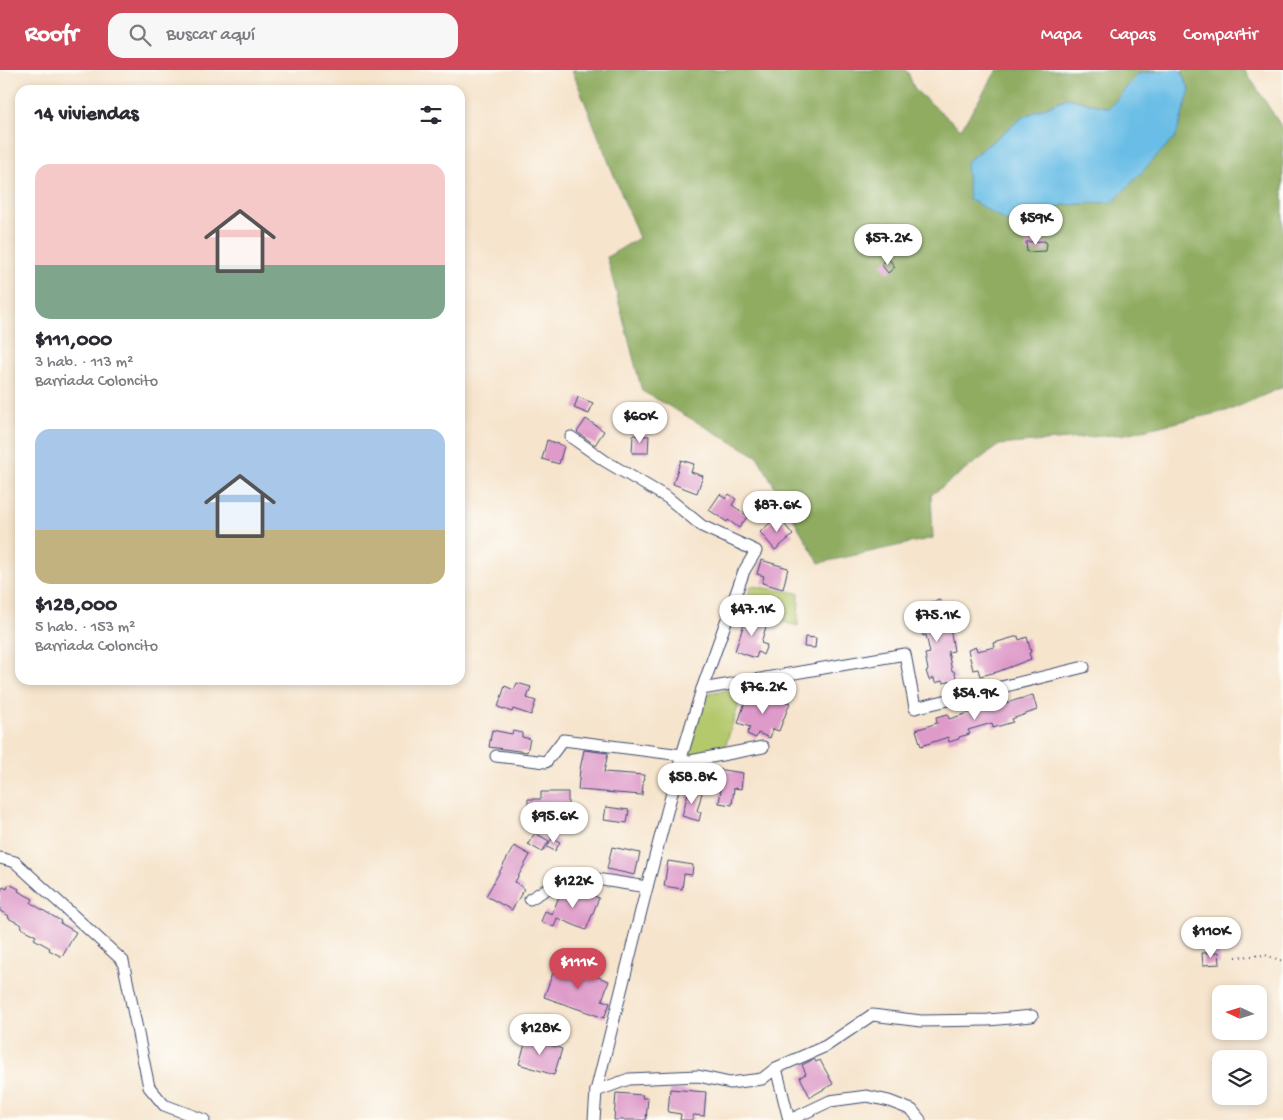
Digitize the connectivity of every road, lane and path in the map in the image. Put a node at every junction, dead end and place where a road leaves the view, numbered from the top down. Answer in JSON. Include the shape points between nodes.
{"nodes":[{"id":1,"x":571,"y":437,"type":"dead end"},
{"id":2,"x":1084,"y":667,"type":"dead end"},
{"id":3,"x":702,"y":690,"type":"junction"},
{"id":4,"x":763,"y":747,"type":"dead end"},
{"id":5,"x":496,"y":756,"type":"dead end"},
{"id":6,"x":681,"y":759,"type":"junction"},
{"id":7,"x":0,"y":858,"type":"edge"},
{"id":8,"x":647,"y":887,"type":"junction"},
{"id":9,"x":530,"y":899,"type":"dead end"},
{"id":10,"x":1236,"y":957,"type":"dead end"},
{"id":11,"x":1283,"y":961,"type":"edge"},
{"id":12,"x":1032,"y":1016,"type":"dead end"},
{"id":13,"x":776,"y":1068,"type":"junction"},
{"id":14,"x":596,"y":1091,"type":"junction"},
{"id":15,"x":204,"y":1120,"type":"edge"},
{"id":16,"x":594,"y":1120,"type":"edge"},
{"id":17,"x":789,"y":1120,"type":"edge"},
{"id":18,"x":920,"y":1120,"type":"edge"}],
"edges":[{"from":1,"to":3,"type":"street","via":[[668,498],[702,526],[756,551],[744,571]]},
{"from":2,"to":3,"type":"street","via":[[915,708],[905,654]]},
{"from":3,"to":6,"type":"street"},
{"from":4,"to":6,"type":"street"},
{"from":5,"to":6,"type":"street","via":[[546,762],[563,740]]},
{"from":6,"to":8,"type":"street"},
{"from":7,"to":15,"type":"street","via":[[15,862],[122,961],[149,1087],[164,1105]]},
{"from":8,"to":9,"type":"street","via":[[578,874]]},
{"from":8,"to":14,"type":"street"},
{"from":10,"to":11,"type":"path","via":[[1265,955]]},
{"from":12,"to":13,"type":"street","via":[[922,1021],[872,1015],[826,1046]]},
{"from":13,"to":14,"type":"street","via":[[762,1079],[730,1083],[698,1076],[629,1079]]},
{"from":13,"to":17,"type":"street"},
{"from":14,"to":16,"type":"street"},
{"from":17,"to":18,"type":"street","via":[[830,1101],[867,1096],[912,1110]]}]}
